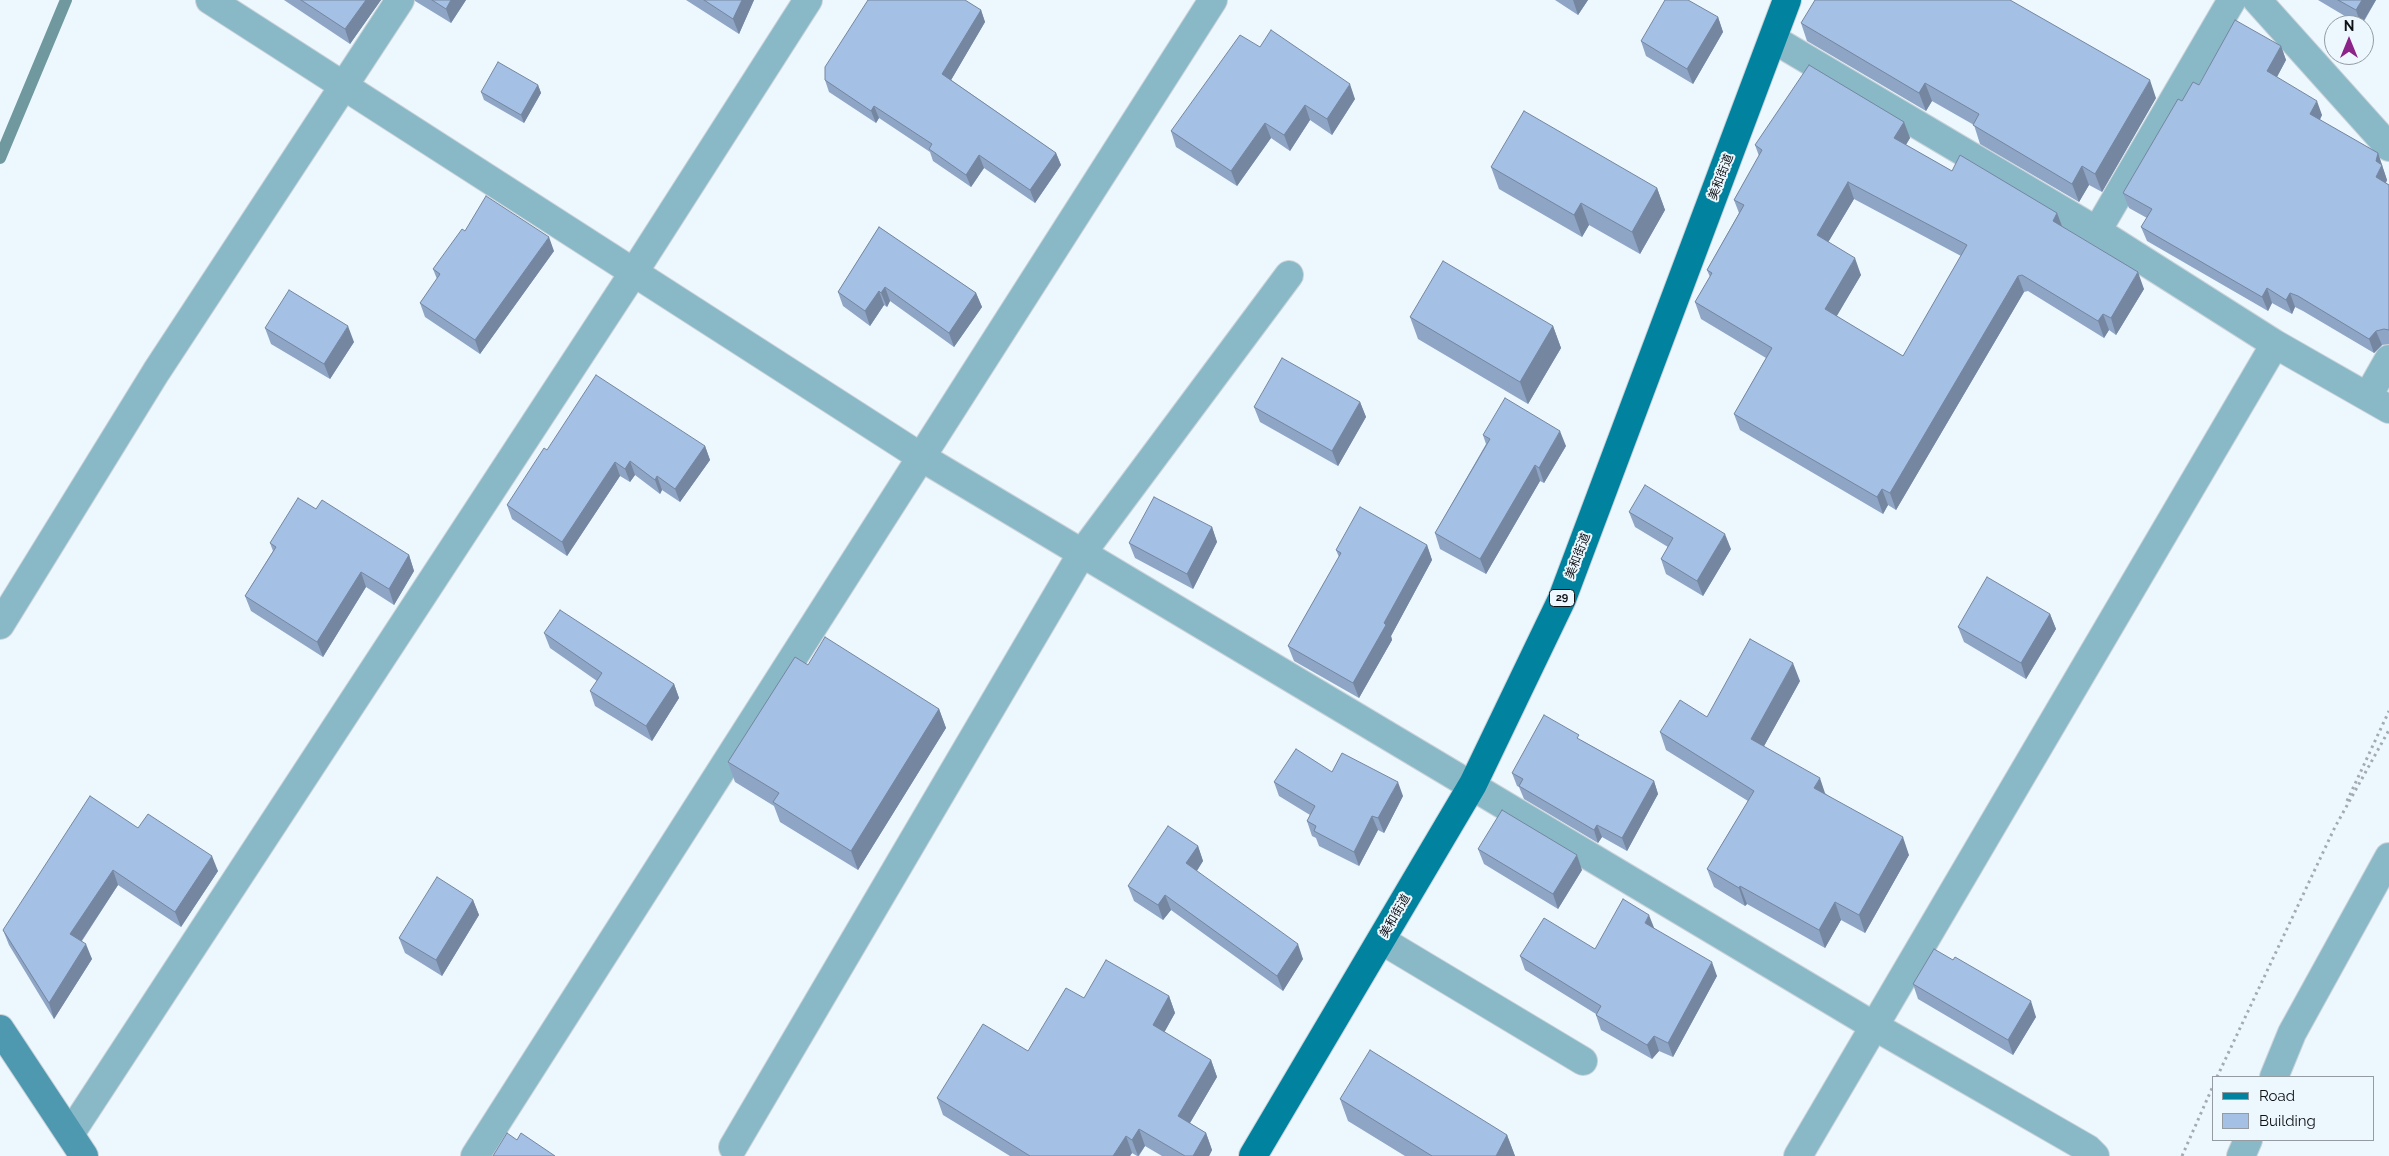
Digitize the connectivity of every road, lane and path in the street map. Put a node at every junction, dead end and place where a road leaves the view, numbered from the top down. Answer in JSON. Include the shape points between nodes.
{"nodes":[{"id":1,"x":210,"y":0,"type":"edge"},
{"id":2,"x":400,"y":0,"type":"edge"},
{"id":3,"x":808,"y":0,"type":"edge"},
{"id":4,"x":1213,"y":0,"type":"edge"},
{"id":5,"x":1787,"y":0,"type":"edge"},
{"id":6,"x":2232,"y":0,"type":"edge"},
{"id":7,"x":2258,"y":0,"type":"edge"},
{"id":8,"x":1773,"y":39,"type":"junction"},
{"id":9,"x":344,"y":86,"type":"junction"},
{"id":10,"x":2389,"y":147,"type":"edge"},
{"id":11,"x":2097,"y":231,"type":"junction"},
{"id":12,"x":634,"y":272,"type":"junction"},
{"id":13,"x":1289,"y":276,"type":"dead end"},
{"id":14,"x":2275,"y":344,"type":"junction"},
{"id":15,"x":2389,"y":359,"type":"edge"},
{"id":16,"x":2378,"y":402,"type":"edge"},
{"id":17,"x":921,"y":457,"type":"junction"},
{"id":18,"x":1082,"y":552,"type":"junction"},
{"id":19,"x":0,"y":625,"type":"edge"},
{"id":20,"x":2389,"y":711,"type":"edge"},
{"id":21,"x":2389,"y":730,"type":"edge"},
{"id":22,"x":1473,"y":784,"type":"junction"},
{"id":23,"x":2335,"y":827,"type":"junction"},
{"id":24,"x":2389,"y":857,"type":"edge"},
{"id":25,"x":1381,"y":940,"type":"junction"},
{"id":26,"x":1874,"y":1026,"type":"junction"},
{"id":27,"x":0,"y":1029,"type":"edge"},
{"id":28,"x":1583,"y":1061,"type":"dead end"},
{"id":29,"x":2217,"y":1076,"type":"edge"},
{"id":30,"x":2274,"y":1076,"type":"edge"},
{"id":31,"x":2212,"y":1088,"type":"edge"},
{"id":32,"x":2248,"y":1141,"type":"edge"},
{"id":33,"x":77,"y":1145,"type":"edge"},
{"id":34,"x":733,"y":1147,"type":"dead end"},
{"id":35,"x":475,"y":1156,"type":"edge"},
{"id":36,"x":1253,"y":1156,"type":"edge"},
{"id":37,"x":1798,"y":1156,"type":"edge"},
{"id":38,"x":2095,"y":1156,"type":"edge"},
{"id":39,"x":2182,"y":1156,"type":"edge"},
{"id":40,"x":2241,"y":1156,"type":"edge"}],
"edges":[{"from":1,"to":9,"type":"street"},
{"from":2,"to":9,"type":"street"},
{"from":3,"to":12,"type":"street"},
{"from":4,"to":17,"type":"street"},
{"from":5,"to":8,"type":"main road","name":"美和街道","number":"29"},
{"from":6,"to":11,"type":"street"},
{"from":7,"to":10,"type":"street"},
{"from":8,"to":11,"type":"street"},
{"from":8,"to":22,"type":"main road","name":"美和街道","number":"29","via":[[1562,599]]},
{"from":9,"to":12,"type":"street"},
{"from":9,"to":19,"type":"street","via":[[156,372]]},
{"from":11,"to":14,"type":"street"},
{"from":12,"to":17,"type":"street"},
{"from":12,"to":33,"type":"street"},
{"from":13,"to":18,"type":"street"},
{"from":14,"to":16,"type":"street"},
{"from":14,"to":26,"type":"street"},
{"from":15,"to":16,"type":"street"},
{"from":17,"to":18,"type":"street"},
{"from":17,"to":35,"type":"street"},
{"from":18,"to":22,"type":"street"},
{"from":18,"to":34,"type":"street"},
{"from":20,"to":23,"type":"path"},
{"from":21,"to":23,"type":"path"},
{"from":22,"to":25,"type":"main road","name":"美和街道","number":"29"},
{"from":22,"to":26,"type":"street"},
{"from":23,"to":29,"type":"path"},
{"from":24,"to":30,"type":"street","via":[[2292,1033]]},
{"from":25,"to":28,"type":"street"},
{"from":25,"to":36,"type":"main road","name":"美和街道","number":"29"},
{"from":26,"to":37,"type":"street"},
{"from":26,"to":38,"type":"street"},
{"from":27,"to":33,"type":"street"},
{"from":31,"to":39,"type":"path"},
{"from":32,"to":40,"type":"street"}]}
